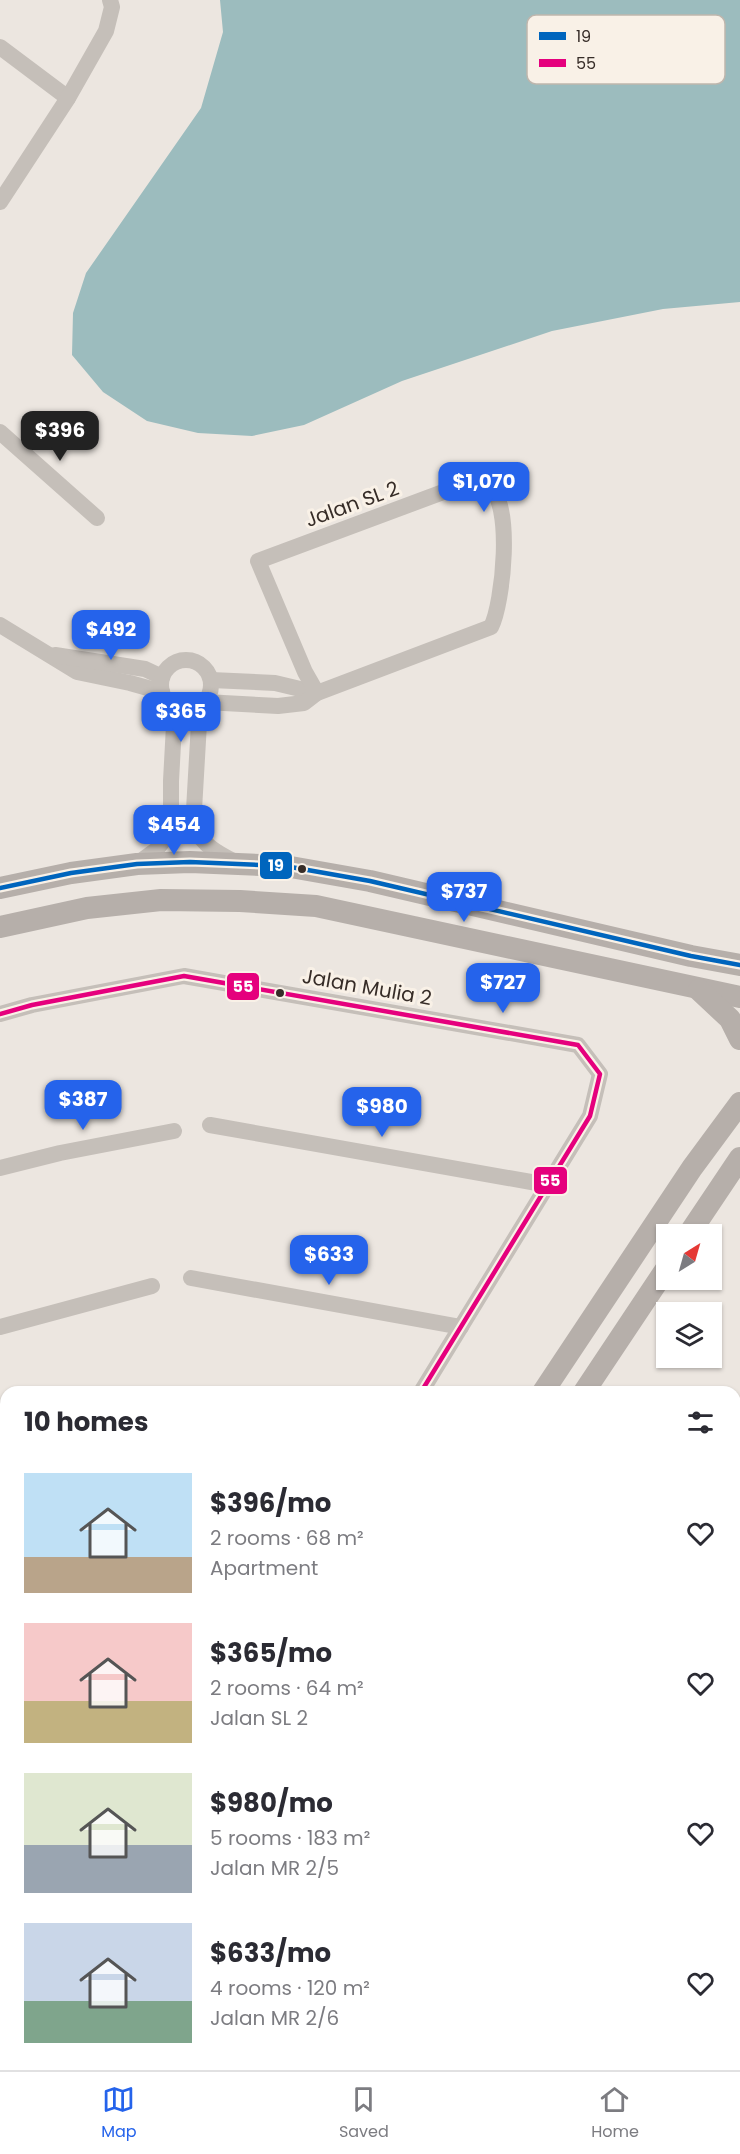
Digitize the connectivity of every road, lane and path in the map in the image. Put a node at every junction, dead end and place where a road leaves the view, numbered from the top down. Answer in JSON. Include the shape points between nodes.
{"nodes":[{"id":1,"x":111,"y":0,"type":"edge"},
{"id":2,"x":0,"y":47,"type":"edge"},
{"id":3,"x":68,"y":98,"type":"junction"},
{"id":4,"x":0,"y":202,"type":"edge"},
{"id":5,"x":0,"y":432,"type":"edge"},
{"id":6,"x":97,"y":518,"type":"dead end"},
{"id":7,"x":2,"y":631,"type":"edge"},
{"id":8,"x":211,"y":680,"type":"junction"},
{"id":9,"x":162,"y":685,"type":"junction"},
{"id":10,"x":317,"y":693,"type":"junction"},
{"id":11,"x":202,"y":704,"type":"junction"},
{"id":12,"x":175,"y":707,"type":"junction"},
{"id":13,"x":137,"y":864,"type":"junction"},
{"id":14,"x":238,"y":864,"type":"junction"},
{"id":15,"x":0,"y":888,"type":"edge"},
{"id":16,"x":0,"y":927,"type":"edge"},
{"id":17,"x":740,"y":965,"type":"edge"},
{"id":18,"x":698,"y":990,"type":"junction"},
{"id":19,"x":740,"y":997,"type":"edge"},
{"id":20,"x":0,"y":1014,"type":"edge"},
{"id":21,"x":740,"y":1039,"type":"edge"},
{"id":22,"x":740,"y":1090,"type":"edge"},
{"id":23,"x":737,"y":1108,"type":"edge"},
{"id":24,"x":210,"y":1125,"type":"dead end"},
{"id":25,"x":174,"y":1131,"type":"dead end"},
{"id":26,"x":740,"y":1158,"type":"edge"},
{"id":27,"x":0,"y":1168,"type":"edge"},
{"id":28,"x":548,"y":1185,"type":"junction"},
{"id":29,"x":696,"y":1224,"type":"edge"},
{"id":30,"x":191,"y":1278,"type":"dead end"},
{"id":31,"x":656,"y":1284,"type":"edge"},
{"id":32,"x":152,"y":1286,"type":"dead end"},
{"id":33,"x":0,"y":1327,"type":"edge"},
{"id":34,"x":461,"y":1327,"type":"junction"},
{"id":35,"x":425,"y":1386,"type":"edge"},
{"id":36,"x":547,"y":1386,"type":"edge"},
{"id":37,"x":588,"y":1386,"type":"edge"}],
"edges":[{"from":1,"to":3,"type":"street","via":[[106,31]]},
{"from":2,"to":3,"type":"street"},
{"from":3,"to":4,"type":"street"},
{"from":5,"to":6,"type":"street"},
{"from":7,"to":9,"type":"street","via":[[48,654],[145,669]]},
{"from":8,"to":9,"type":"street","via":[[206,668],[188,659],[175,662],[165,671]]},
{"from":8,"to":10,"type":"street","via":[[275,683]]},
{"from":8,"to":11,"type":"street","via":[[211,692]]},
{"from":9,"to":12,"type":"street","via":[[165,699]]},
{"from":10,"to":10,"type":"street","name":"Jalan SL 2","via":[[258,561],[470,482],[489,486],[500,500],[505,531],[498,608],[491,627]]},
{"from":10,"to":11,"type":"street","name":"Jalan SL 2","via":[[304,703],[278,706]]},
{"from":11,"to":12,"type":"street","via":[[188,710]]},
{"from":11,"to":14,"type":"street","via":[[193,827],[212,851]]},
{"from":12,"to":13,"type":"street","via":[[169,828],[165,841]]},
{"from":13,"to":14,"type":"main road"},
{"from":13,"to":15,"type":"main road"},
{"from":14,"to":17,"type":"main road","via":[[285,866],[370,881]]},
{"from":16,"to":18,"type":"main road","via":[[87,908],[161,900],[316,906]]},
{"from":18,"to":19,"type":"main road"},
{"from":18,"to":21,"type":"main road","via":[[730,1018]]},
{"from":20,"to":28,"type":"street","name":"Jalan Mulia 2","via":[[184,976],[578,1045],[600,1074],[590,1116]]},
{"from":22,"to":23,"type":"main road"},
{"from":23,"to":36,"type":"main road","via":[[692,1168]]},
{"from":24,"to":28,"type":"street"},
{"from":25,"to":27,"type":"street"},
{"from":26,"to":29,"type":"main road"},
{"from":28,"to":34,"type":"street","name":"Jalan Mulia 2"},
{"from":30,"to":34,"type":"street"},
{"from":31,"to":37,"type":"main road"},
{"from":32,"to":33,"type":"street"},
{"from":34,"to":35,"type":"street","name":"Jalan Mulia 2"}]}
